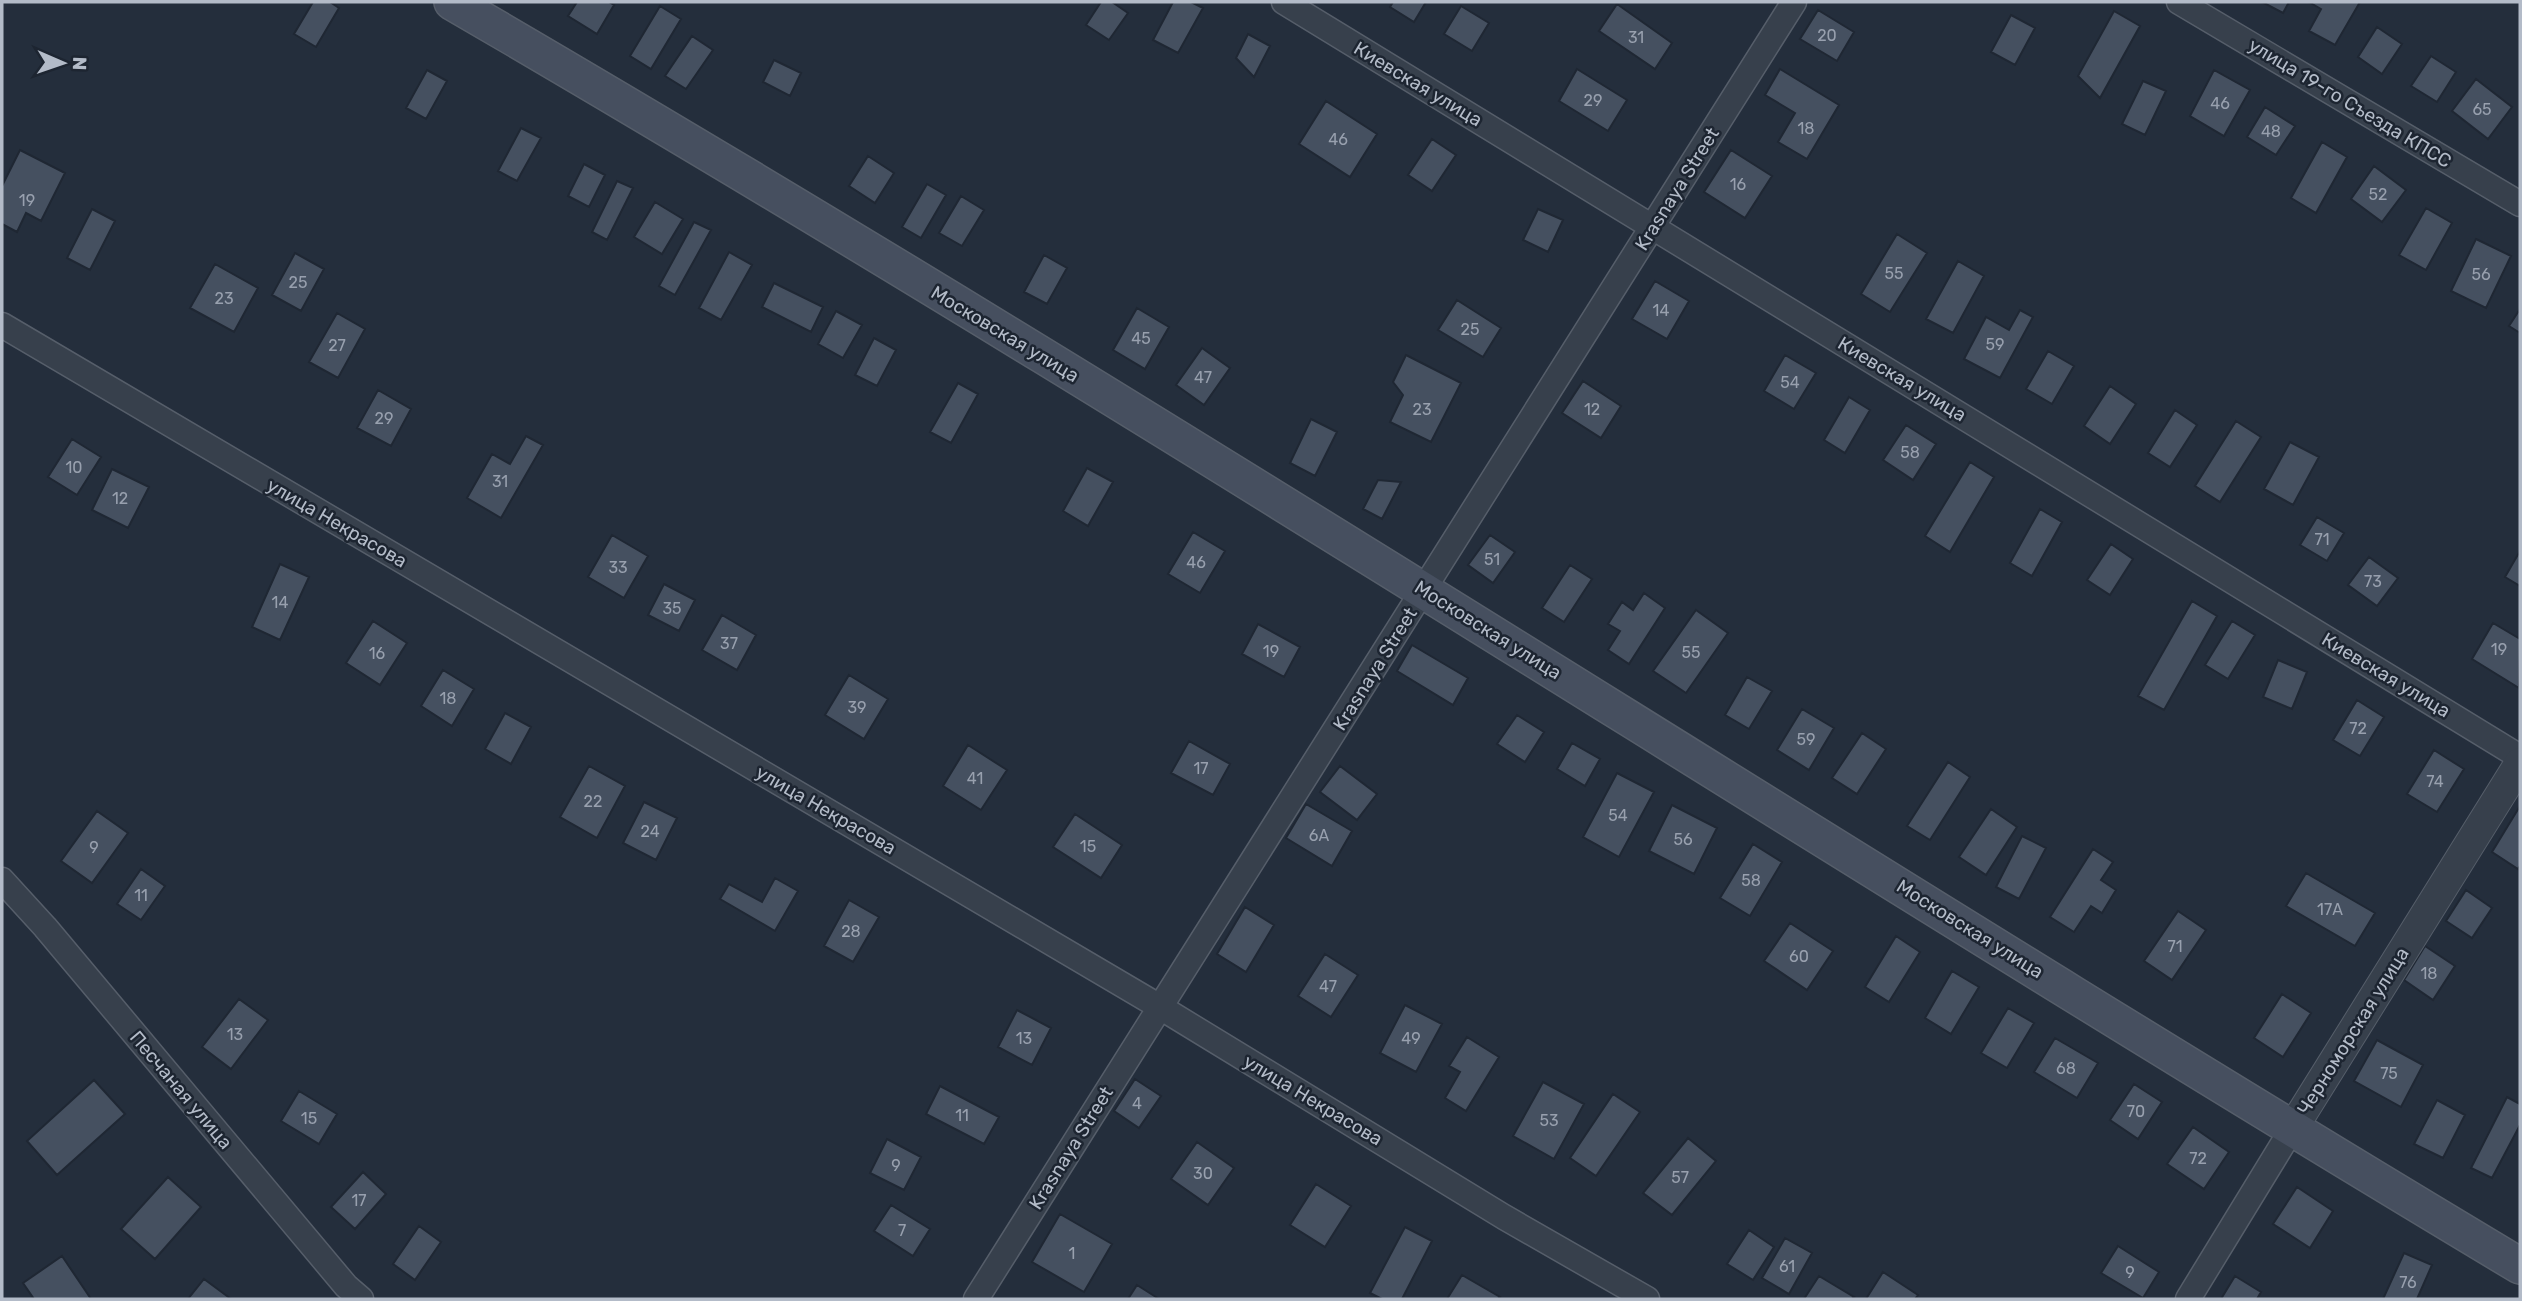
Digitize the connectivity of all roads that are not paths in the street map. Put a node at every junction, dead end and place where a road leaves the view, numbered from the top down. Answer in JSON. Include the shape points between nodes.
{"nodes":[{"id":1,"x":452,"y":2,"type":"edge"},
{"id":2,"x":1284,"y":2,"type":"edge"},
{"id":3,"x":1794,"y":2,"type":"edge"},
{"id":4,"x":2179,"y":2,"type":"edge"},
{"id":5,"x":2520,"y":204,"type":"edge"},
{"id":6,"x":1654,"y":227,"type":"junction"},
{"id":7,"x":2,"y":325,"type":"edge"},
{"id":8,"x":1424,"y":591,"type":"junction"},
{"id":9,"x":2520,"y":757,"type":"edge"},
{"id":10,"x":2520,"y":763,"type":"edge"},
{"id":11,"x":2,"y":880,"type":"edge"},
{"id":12,"x":1160,"y":1007,"type":"junction"},
{"id":13,"x":2292,"y":1129,"type":"junction"},
{"id":14,"x":2520,"y":1265,"type":"edge"},
{"id":15,"x":981,"y":1297,"type":"edge"},
{"id":16,"x":361,"y":1299,"type":"edge"},
{"id":17,"x":1647,"y":1299,"type":"edge"},
{"id":18,"x":2189,"y":1299,"type":"edge"}],
"edges":[{"from":1,"to":8,"type":"main road","name":"Московская улица","via":[[687,139]]},
{"from":2,"to":6,"type":"street","name":"Киевская улица"},
{"from":3,"to":6,"type":"street","name":"Krasnaya Street"},
{"from":4,"to":5,"type":"street","name":"улица 19-го Съезда КПСС"},
{"from":6,"to":8,"type":"street","name":"Krasnaya Street"},
{"from":6,"to":9,"type":"street","name":"Киевская улица"},
{"from":7,"to":12,"type":"street","name":"улица Некрасова"},
{"from":8,"to":12,"type":"street","name":"Krasnaya Street"},
{"from":8,"to":13,"type":"main road","name":"Московская улица"},
{"from":10,"to":13,"type":"street","name":"Черноморская улица"},
{"from":11,"to":16,"type":"street","name":"Песчаная улица"},
{"from":12,"to":15,"type":"street","name":"Krasnaya Street"},
{"from":12,"to":17,"type":"street","name":"улица Некрасова"},
{"from":13,"to":14,"type":"main road","name":"Московская улица"},
{"from":13,"to":18,"type":"street","name":"Черноморская улица"}]}
